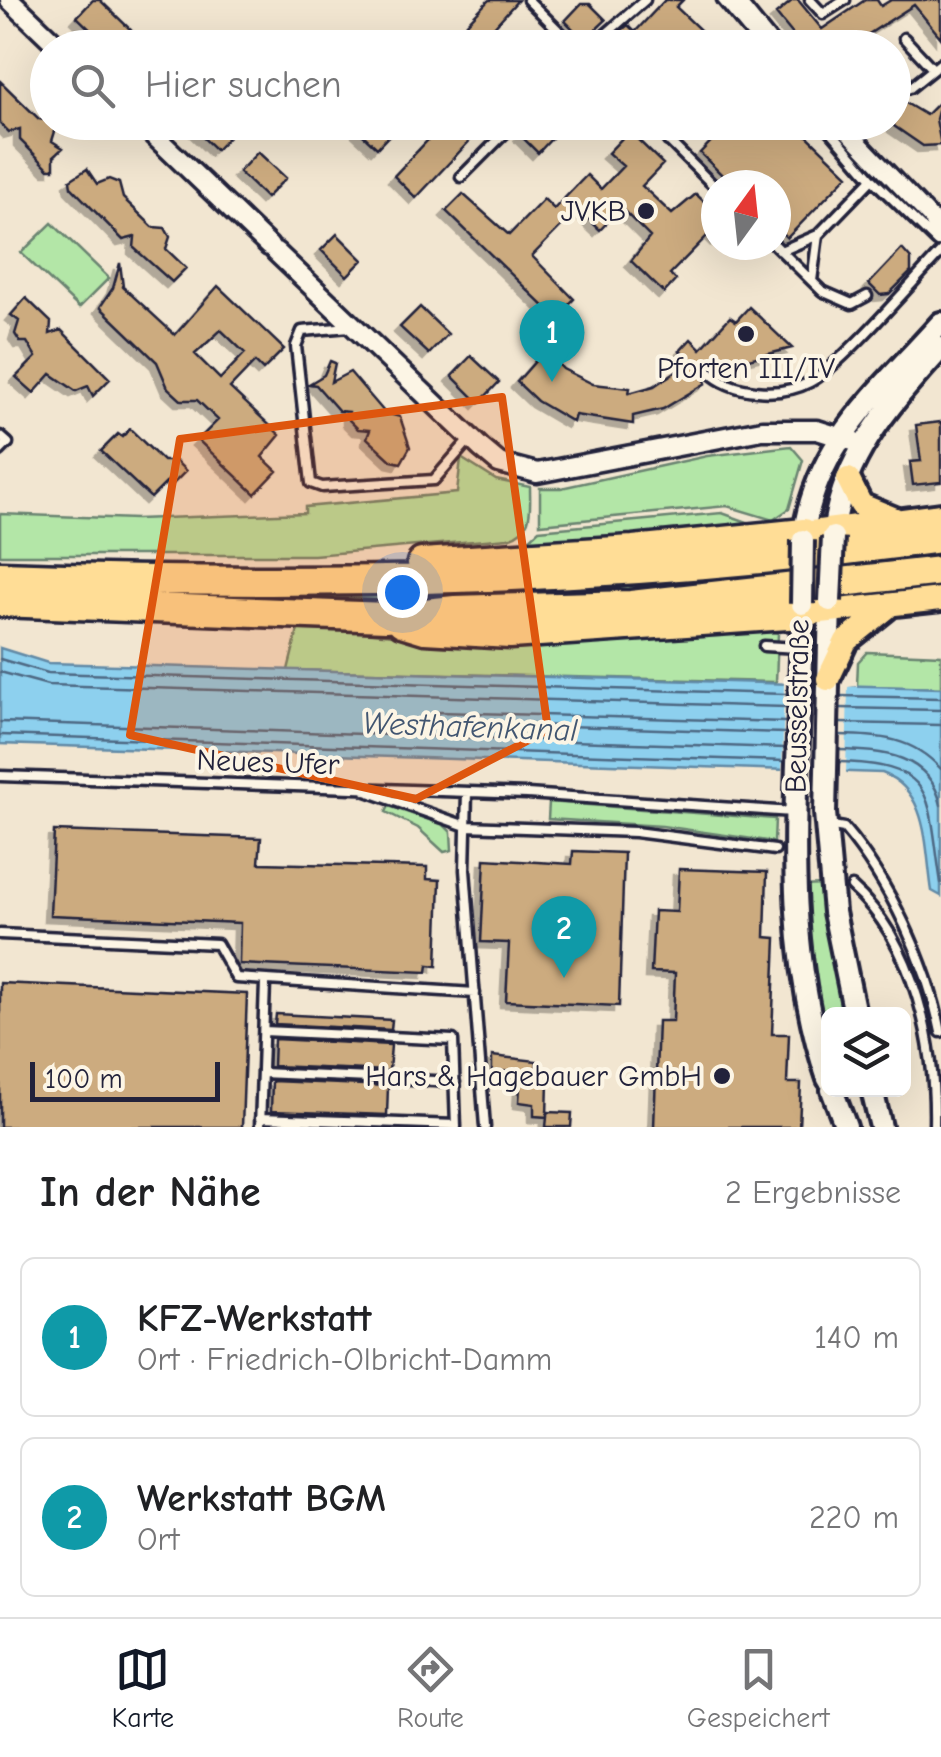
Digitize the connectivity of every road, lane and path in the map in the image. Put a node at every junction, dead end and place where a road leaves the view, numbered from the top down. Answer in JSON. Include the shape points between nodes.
{"nodes":[{"id":1,"x":10,"y":0,"type":"edge"},
{"id":2,"x":528,"y":0,"type":"edge"},
{"id":3,"x":645,"y":0,"type":"edge"},
{"id":4,"x":722,"y":0,"type":"edge"},
{"id":5,"x":735,"y":0,"type":"edge"},
{"id":6,"x":810,"y":0,"type":"edge"},
{"id":7,"x":845,"y":0,"type":"edge"},
{"id":8,"x":41,"y":30,"type":"edge"},
{"id":9,"x":558,"y":30,"type":"edge"},
{"id":10,"x":611,"y":30,"type":"edge"},
{"id":11,"x":749,"y":30,"type":"edge"},
{"id":12,"x":754,"y":30,"type":"edge"},
{"id":13,"x":911,"y":46,"type":"edge"},
{"id":14,"x":941,"y":63,"type":"edge"},
{"id":15,"x":932,"y":70,"type":"junction"},
{"id":16,"x":911,"y":87,"type":"edge"},
{"id":17,"x":159,"y":140,"type":"edge"},
{"id":18,"x":498,"y":140,"type":"edge"},
{"id":19,"x":838,"y":140,"type":"edge"},
{"id":20,"x":856,"y":140,"type":"edge"},
{"id":21,"x":668,"y":141,"type":"edge"},
{"id":22,"x":701,"y":173,"type":"edge"},
{"id":23,"x":461,"y":177,"type":"dead end"},
{"id":24,"x":872,"y":179,"type":"junction"},
{"id":25,"x":818,"y":234,"type":"junction"},
{"id":26,"x":791,"y":243,"type":"edge"},
{"id":27,"x":941,"y":246,"type":"edge"},
{"id":28,"x":790,"y":260,"type":"edge"},
{"id":29,"x":812,"y":282,"type":"junction"},
{"id":30,"x":867,"y":296,"type":"dead end"},
{"id":31,"x":941,"y":323,"type":"edge"},
{"id":32,"x":354,"y":326,"type":"junction"},
{"id":33,"x":941,"y":348,"type":"edge"},
{"id":34,"x":708,"y":370,"type":"dead end"},
{"id":35,"x":0,"y":436,"type":"edge"},
{"id":36,"x":838,"y":436,"type":"junction"},
{"id":37,"x":471,"y":438,"type":"junction"},
{"id":38,"x":862,"y":444,"type":"junction"},
{"id":39,"x":0,"y":451,"type":"edge"},
{"id":40,"x":848,"y":479,"type":"junction"},
{"id":41,"x":941,"y":515,"type":"edge"},
{"id":42,"x":903,"y":521,"type":"junction"},
{"id":43,"x":833,"y":534,"type":"junction"},
{"id":44,"x":804,"y":537,"type":"junction"},
{"id":45,"x":941,"y":538,"type":"edge"},
{"id":46,"x":941,"y":571,"type":"edge"},
{"id":47,"x":0,"y":576,"type":"edge"},
{"id":48,"x":277,"y":582,"type":"junction"},
{"id":49,"x":941,"y":598,"type":"edge"},
{"id":50,"x":0,"y":602,"type":"edge"},
{"id":51,"x":905,"y":603,"type":"junction"},
{"id":52,"x":816,"y":608,"type":"junction"},
{"id":53,"x":386,"y":617,"type":"junction"},
{"id":54,"x":764,"y":646,"type":"dead end"},
{"id":55,"x":802,"y":648,"type":"junction"},
{"id":56,"x":828,"y":679,"type":"junction"},
{"id":57,"x":0,"y":776,"type":"edge"},
{"id":58,"x":357,"y":788,"type":"junction"},
{"id":59,"x":467,"y":792,"type":"junction"},
{"id":60,"x":798,"y":812,"type":"junction"},
{"id":61,"x":825,"y":819,"type":"junction"},
{"id":62,"x":466,"y":826,"type":"junction"},
{"id":63,"x":775,"y":850,"type":"dead end"},
{"id":64,"x":852,"y":887,"type":"dead end"},
{"id":65,"x":0,"y":934,"type":"edge"},
{"id":66,"x":265,"y":983,"type":"junction"},
{"id":67,"x":475,"y":992,"type":"junction"},
{"id":68,"x":854,"y":1007,"type":"edge"},
{"id":69,"x":264,"y":1031,"type":"junction"},
{"id":70,"x":941,"y":1032,"type":"edge"},
{"id":71,"x":821,"y":1051,"type":"edge"},
{"id":72,"x":262,"y":1073,"type":"junction"},
{"id":73,"x":454,"y":1082,"type":"junction"},
{"id":74,"x":835,"y":1097,"type":"edge"},
{"id":75,"x":874,"y":1097,"type":"edge"},
{"id":76,"x":260,"y":1123,"type":"edge"},
{"id":77,"x":456,"y":1126,"type":"edge"},
{"id":78,"x":485,"y":1127,"type":"edge"},
{"id":79,"x":846,"y":1127,"type":"edge"},
{"id":80,"x":881,"y":1127,"type":"edge"},
{"id":81,"x":934,"y":1127,"type":"edge"}],
"edges":[{"from":1,"to":8,"type":"street"},
{"from":2,"to":9,"type":"lane"},
{"from":3,"to":10,"type":"lane"},
{"from":4,"to":11,"type":"lane"},
{"from":5,"to":12,"type":"street"},
{"from":6,"to":7,"type":"lane","via":[[823,14]]},
{"from":13,"to":15,"type":"lane"},
{"from":14,"to":15,"type":"lane"},
{"from":15,"to":16,"type":"lane"},
{"from":17,"to":32,"type":"street"},
{"from":18,"to":23,"type":"lane"},
{"from":19,"to":24,"type":"lane"},
{"from":20,"to":27,"type":"street","via":[[932,220]]},
{"from":21,"to":22,"type":"lane"},
{"from":24,"to":25,"type":"lane"},
{"from":24,"to":27,"type":"lane"},
{"from":25,"to":26,"type":"lane"},
{"from":25,"to":29,"type":"lane"},
{"from":27,"to":34,"type":"lane","via":[[808,383],[755,390],[730,386]]},
{"from":28,"to":29,"type":"lane"},
{"from":29,"to":30,"type":"lane","via":[[845,303]]},
{"from":31,"to":36,"type":"main road"},
{"from":32,"to":37,"type":"street"},
{"from":32,"to":37,"type":"lane","via":[[309,330],[296,346],[311,484],[434,480]]},
{"from":33,"to":38,"type":"main road"},
{"from":35,"to":39,"type":"lane","via":[[8,443]]},
{"from":36,"to":37,"type":"street","via":[[804,429],[733,433],[537,473],[499,463]]},
{"from":36,"to":38,"type":"street"},
{"from":36,"to":44,"type":"main road"},
{"from":38,"to":40,"type":"main road"},
{"from":40,"to":42,"type":"main road","via":[[866,510]]},
{"from":40,"to":43,"type":"main road"},
{"from":41,"to":42,"type":"main road"},
{"from":42,"to":43,"type":"main road"},
{"from":43,"to":44,"type":"main road"},
{"from":43,"to":52,"type":"main road","bridge":true},
{"from":44,"to":48,"type":"highway","via":[[303,572]]},
{"from":44,"to":52,"type":"main road","bridge":true},
{"from":45,"to":48,"type":"highway","via":[[635,572]]},
{"from":46,"to":53,"type":"highway","via":[[631,605]]},
{"from":47,"to":48,"type":"highway"},
{"from":49,"to":51,"type":"main road"},
{"from":50,"to":53,"type":"highway"},
{"from":51,"to":52,"type":"main road"},
{"from":51,"to":56,"type":"main road","via":[[854,632]]},
{"from":52,"to":53,"type":"highway","via":[[510,634],[426,629]]},
{"from":52,"to":55,"type":"main road","name":"Beusselstraße"},
{"from":52,"to":56,"type":"main road","name":"Beusselstraße"},
{"from":54,"to":55,"type":"lane"},
{"from":55,"to":60,"type":"main road","name":"Beusselstraße"},
{"from":56,"to":61,"type":"main road","name":"Beusselstraße"},
{"from":57,"to":58,"type":"lane","name":"Neues Ufer"},
{"from":58,"to":59,"type":"lane","name":"Neues Ufer"},
{"from":58,"to":62,"type":"lane"},
{"from":59,"to":60,"type":"lane","name":"Neues Ufer"},
{"from":59,"to":62,"type":"lane"},
{"from":60,"to":61,"type":"main road","name":"Beusselstraße"},
{"from":60,"to":71,"type":"main road","name":"Beusselstraße","via":[[800,967]]},
{"from":61,"to":68,"type":"main road","name":"Beusselstraße","via":[[834,912]]},
{"from":61,"to":70,"type":"lane","via":[[844,828],[875,873],[913,948]]},
{"from":62,"to":63,"type":"lane","via":[[635,832]]},
{"from":62,"to":67,"type":"lane"},
{"from":64,"to":81,"type":"lane","via":[[884,928],[912,983],[930,1064]]},
{"from":65,"to":66,"type":"lane","via":[[216,944],[236,978]]},
{"from":66,"to":67,"type":"lane"},
{"from":66,"to":69,"type":"lane"},
{"from":67,"to":78,"type":"lane"},
{"from":69,"to":72,"type":"lane"},
{"from":69,"to":73,"type":"lane","via":[[453,1040]]},
{"from":72,"to":73,"type":"lane"},
{"from":72,"to":76,"type":"lane"},
{"from":73,"to":77,"type":"lane"},
{"from":74,"to":79,"type":"main road"},
{"from":75,"to":80,"type":"main road"},
{"from":76,"to":77,"type":"lane"}]}
